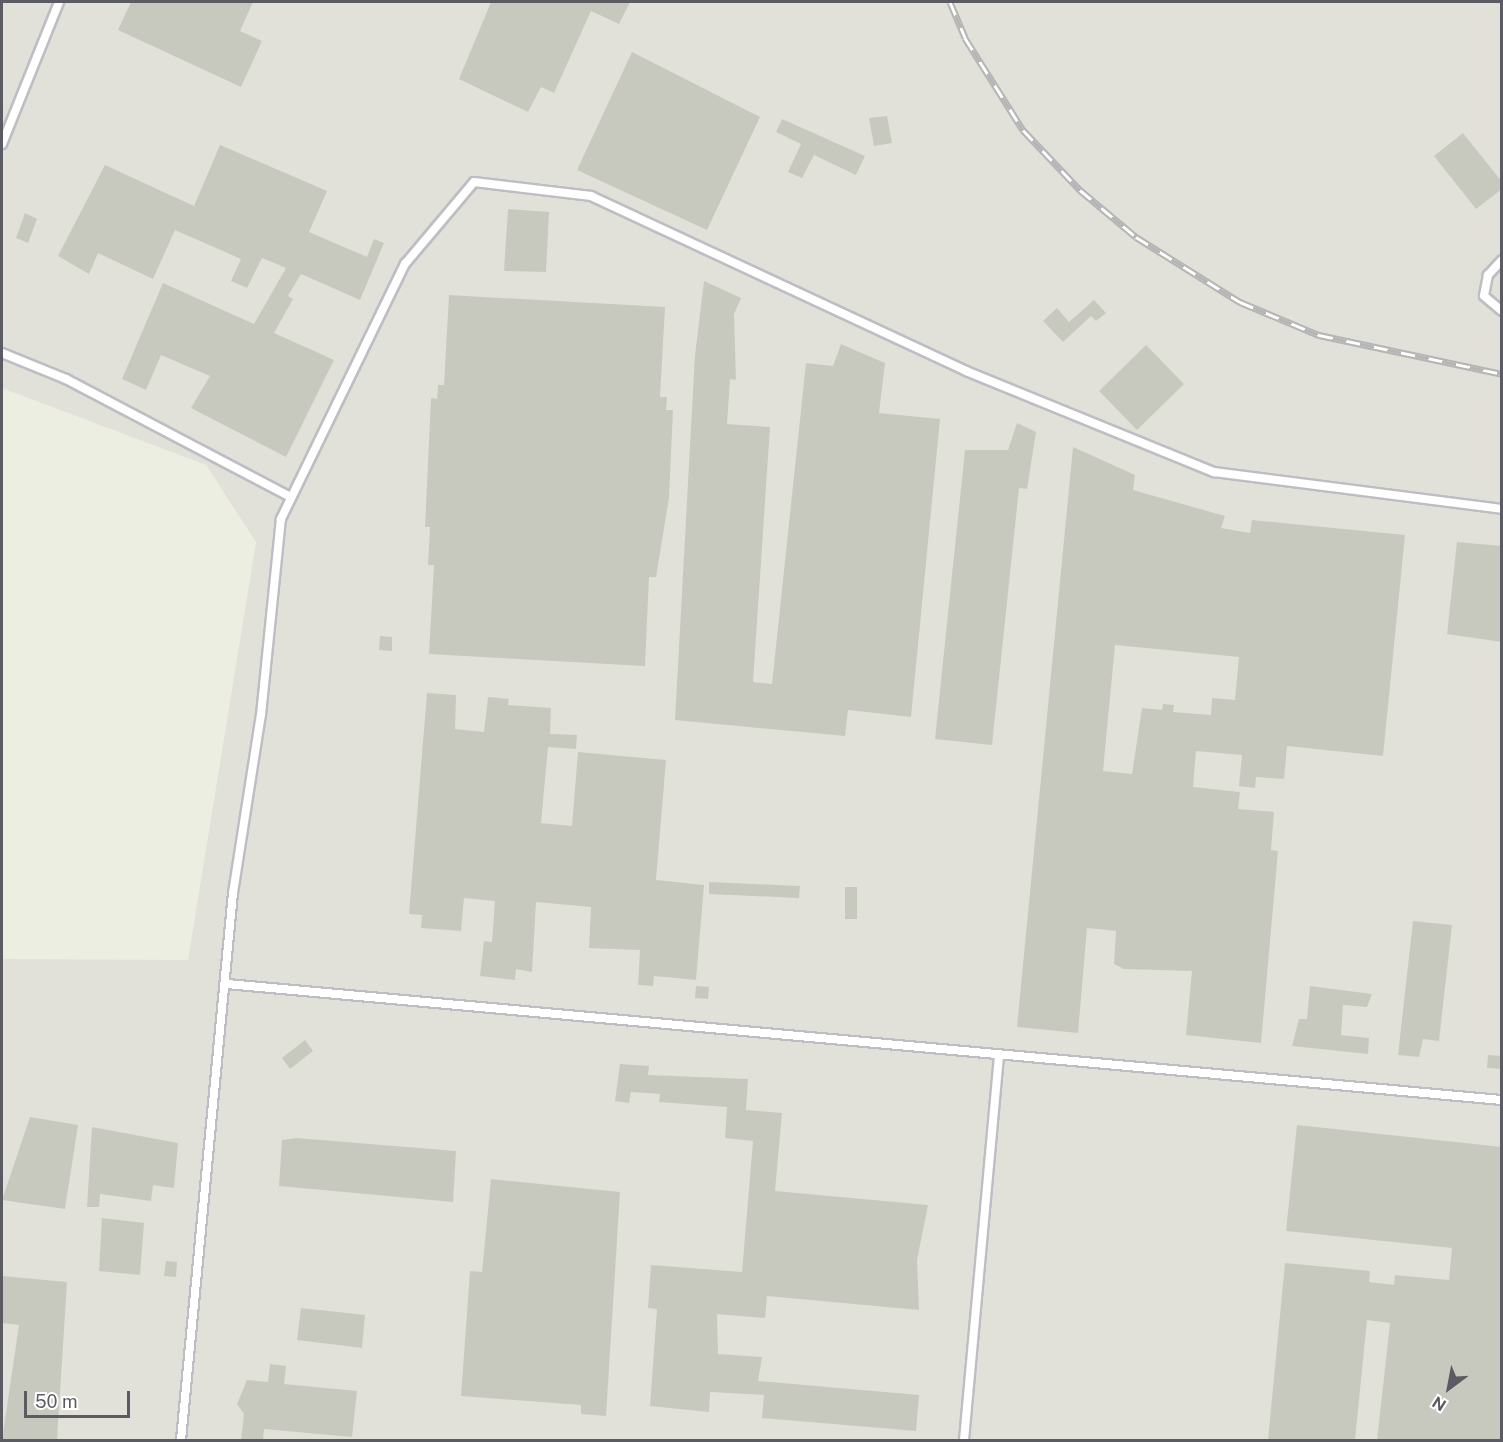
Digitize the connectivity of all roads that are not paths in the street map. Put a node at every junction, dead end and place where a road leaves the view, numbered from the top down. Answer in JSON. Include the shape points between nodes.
{"nodes":[{"id":1,"x":60,"y":2,"type":"edge"},
{"id":2,"x":2,"y":144,"type":"edge"},
{"id":3,"x":1502,"y":260,"type":"edge"},
{"id":4,"x":1502,"y":312,"type":"edge"},
{"id":5,"x":2,"y":353,"type":"edge"},
{"id":6,"x":291,"y":497,"type":"junction"},
{"id":7,"x":1502,"y":509,"type":"edge"},
{"id":8,"x":227,"y":984,"type":"junction"},
{"id":9,"x":999,"y":1057,"type":"junction"},
{"id":10,"x":1502,"y":1100,"type":"edge"},
{"id":11,"x":181,"y":1440,"type":"edge"},
{"id":12,"x":964,"y":1440,"type":"edge"}],
"edges":[{"from":1,"to":2,"type":"lane"},
{"from":3,"to":4,"type":"lane","via":[[1488,275],[1484,296]]},
{"from":5,"to":6,"type":"lane","via":[[66,379]]},
{"from":6,"to":7,"type":"lane","via":[[405,264],[474,182],[591,196],[966,371],[1214,472]]},
{"from":6,"to":8,"type":"lane","via":[[281,519],[261,715],[233,894]]},
{"from":8,"to":9,"type":"lane"},
{"from":8,"to":11,"type":"lane"},
{"from":9,"to":10,"type":"lane"},
{"from":9,"to":12,"type":"lane"}]}
